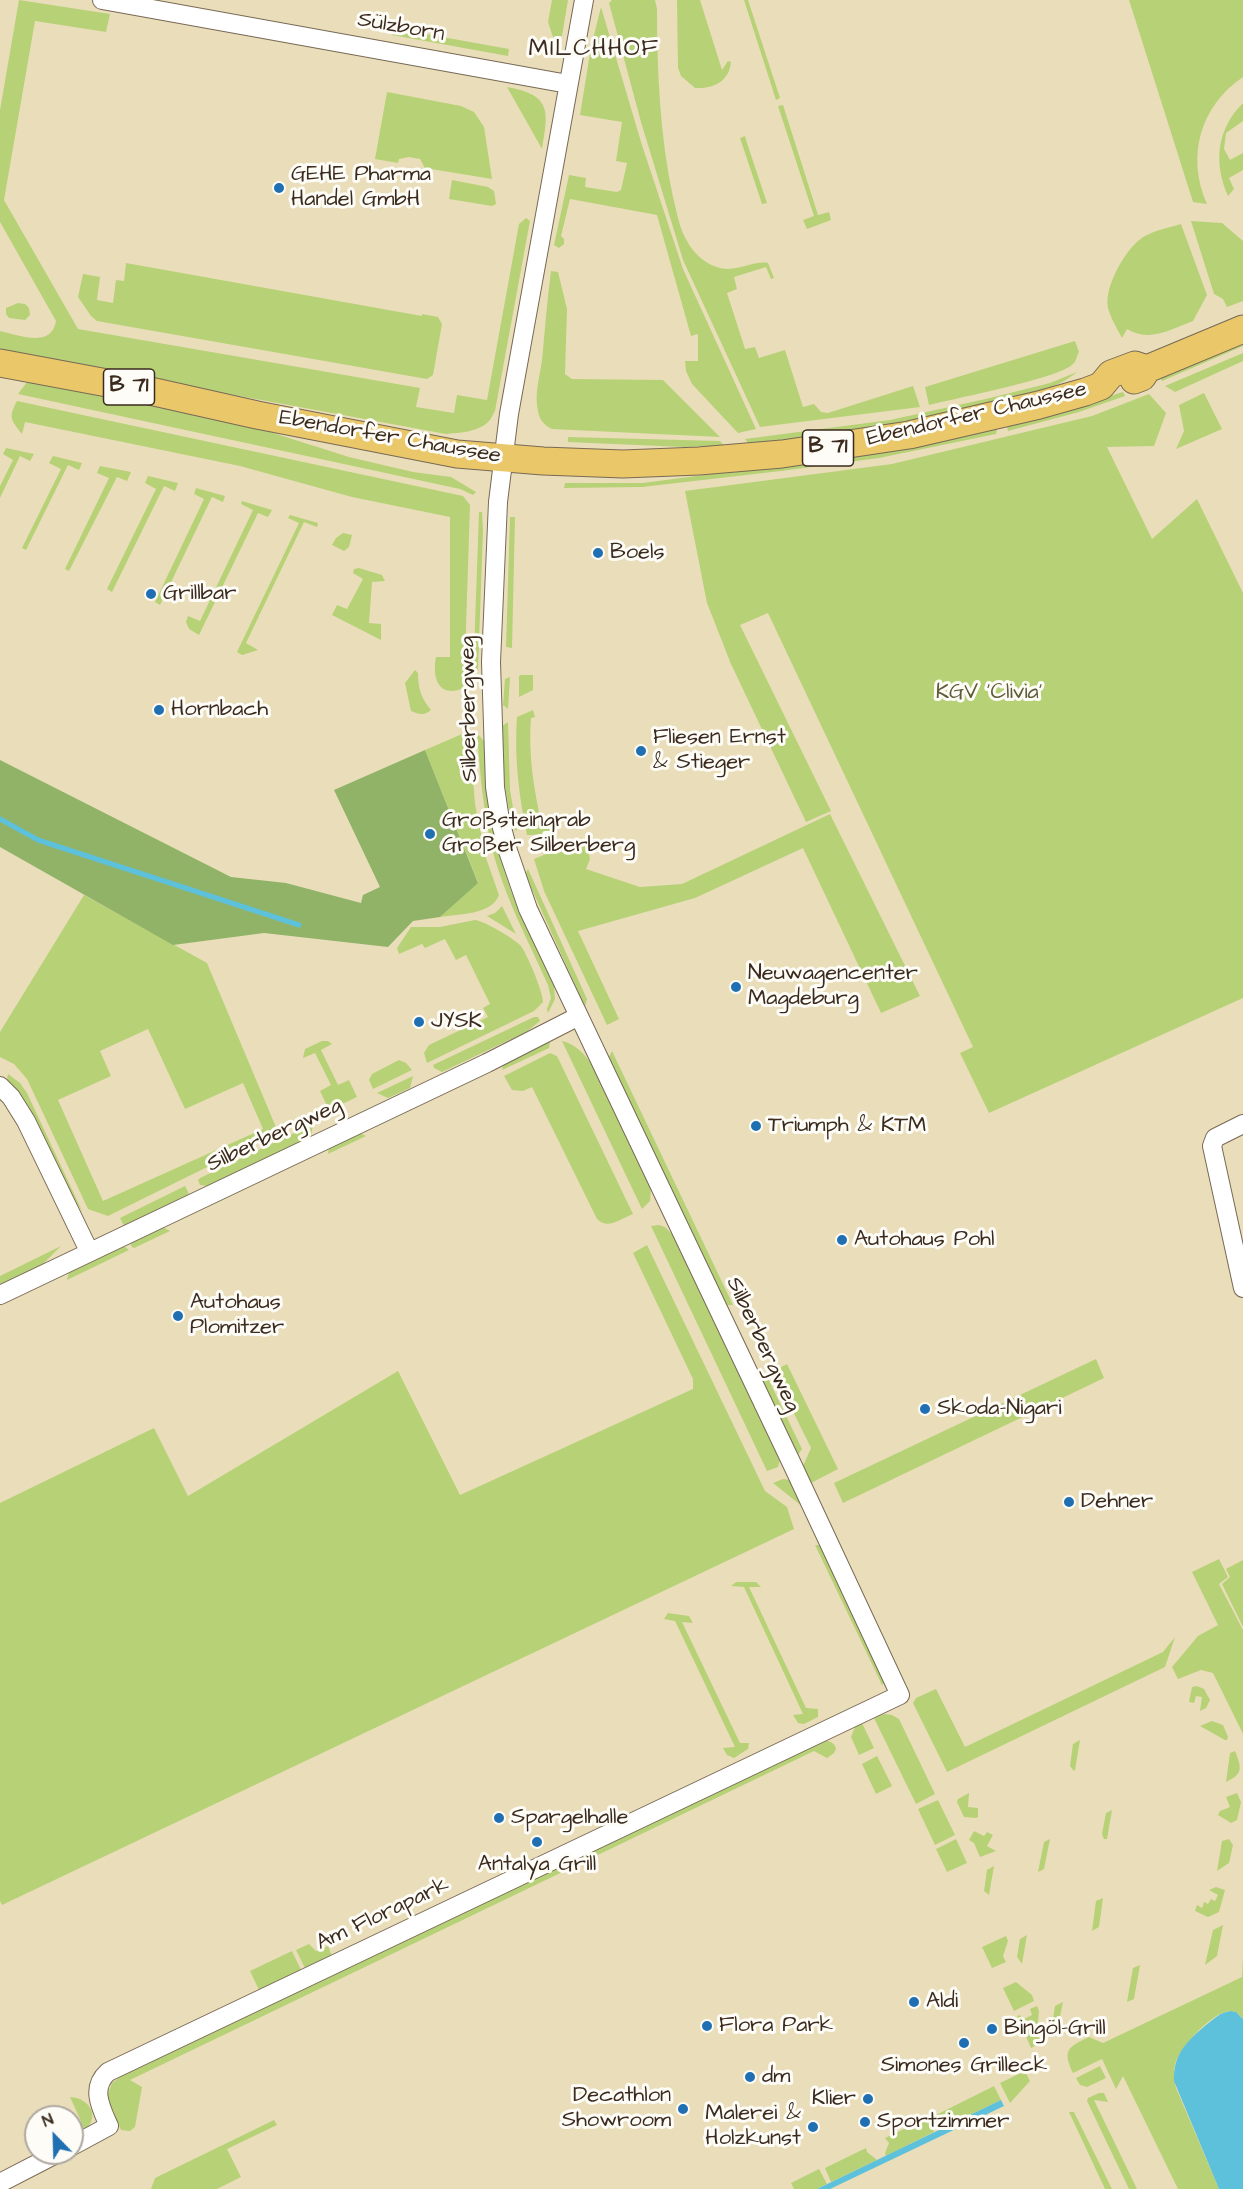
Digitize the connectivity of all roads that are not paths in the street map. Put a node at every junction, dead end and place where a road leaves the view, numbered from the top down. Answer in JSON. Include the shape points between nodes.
{"nodes":[{"id":1,"x":584,"y":0,"type":"edge"},
{"id":2,"x":113,"y":1,"type":"edge"},
{"id":3,"x":568,"y":84,"type":"junction"},
{"id":4,"x":1243,"y":329,"type":"edge"},
{"id":5,"x":0,"y":363,"type":"edge"},
{"id":6,"x":504,"y":458,"type":"junction"},
{"id":7,"x":579,"y":1016,"type":"junction"},
{"id":8,"x":0,"y":1086,"type":"edge"},
{"id":9,"x":1243,"y":1124,"type":"edge"},
{"id":10,"x":89,"y":1251,"type":"junction"},
{"id":11,"x":1243,"y":1288,"type":"edge"},
{"id":12,"x":0,"y":1295,"type":"edge"},
{"id":13,"x":900,"y":1695,"type":"joint"},
{"id":14,"x":84,"y":2140,"type":"edge"},
{"id":15,"x":34,"y":2165,"type":"edge"},
{"id":16,"x":0,"y":2182,"type":"edge"}],
"edges":[{"from":1,"to":3,"type":"street"},
{"from":2,"to":3,"type":"street","name":"Sülzborn"},
{"from":3,"to":6,"type":"street"},
{"from":4,"to":6,"type":"main road","name":"Ebendorfer Chaussee","number":"B 71","via":[[1147,369],[1135,365],[1111,374],[1101,386],[1039,405],[909,435],[699,461],[622,464]]},
{"from":5,"to":6,"type":"main road","name":"Ebendorfer Chaussee","number":"B 71","via":[[457,454]]},
{"from":6,"to":7,"type":"street","name":"Silberbergweg","via":[[498,502],[491,662],[496,796],[508,851],[525,901]]},
{"from":7,"to":10,"type":"street","name":"Silberbergweg"},
{"from":7,"to":13,"type":"street","name":"Silberbergweg"},
{"from":8,"to":10,"type":"street","via":[[26,1121]]},
{"from":9,"to":11,"type":"street","via":[[1215,1138],[1212,1146]]},
{"from":10,"to":12,"type":"street","name":"Silberbergweg"},
{"from":13,"to":14,"type":"street","name":"Am Florapark","via":[[108,2072],[98,2091],[109,2126]]},
{"from":15,"to":16,"type":"street"}]}
